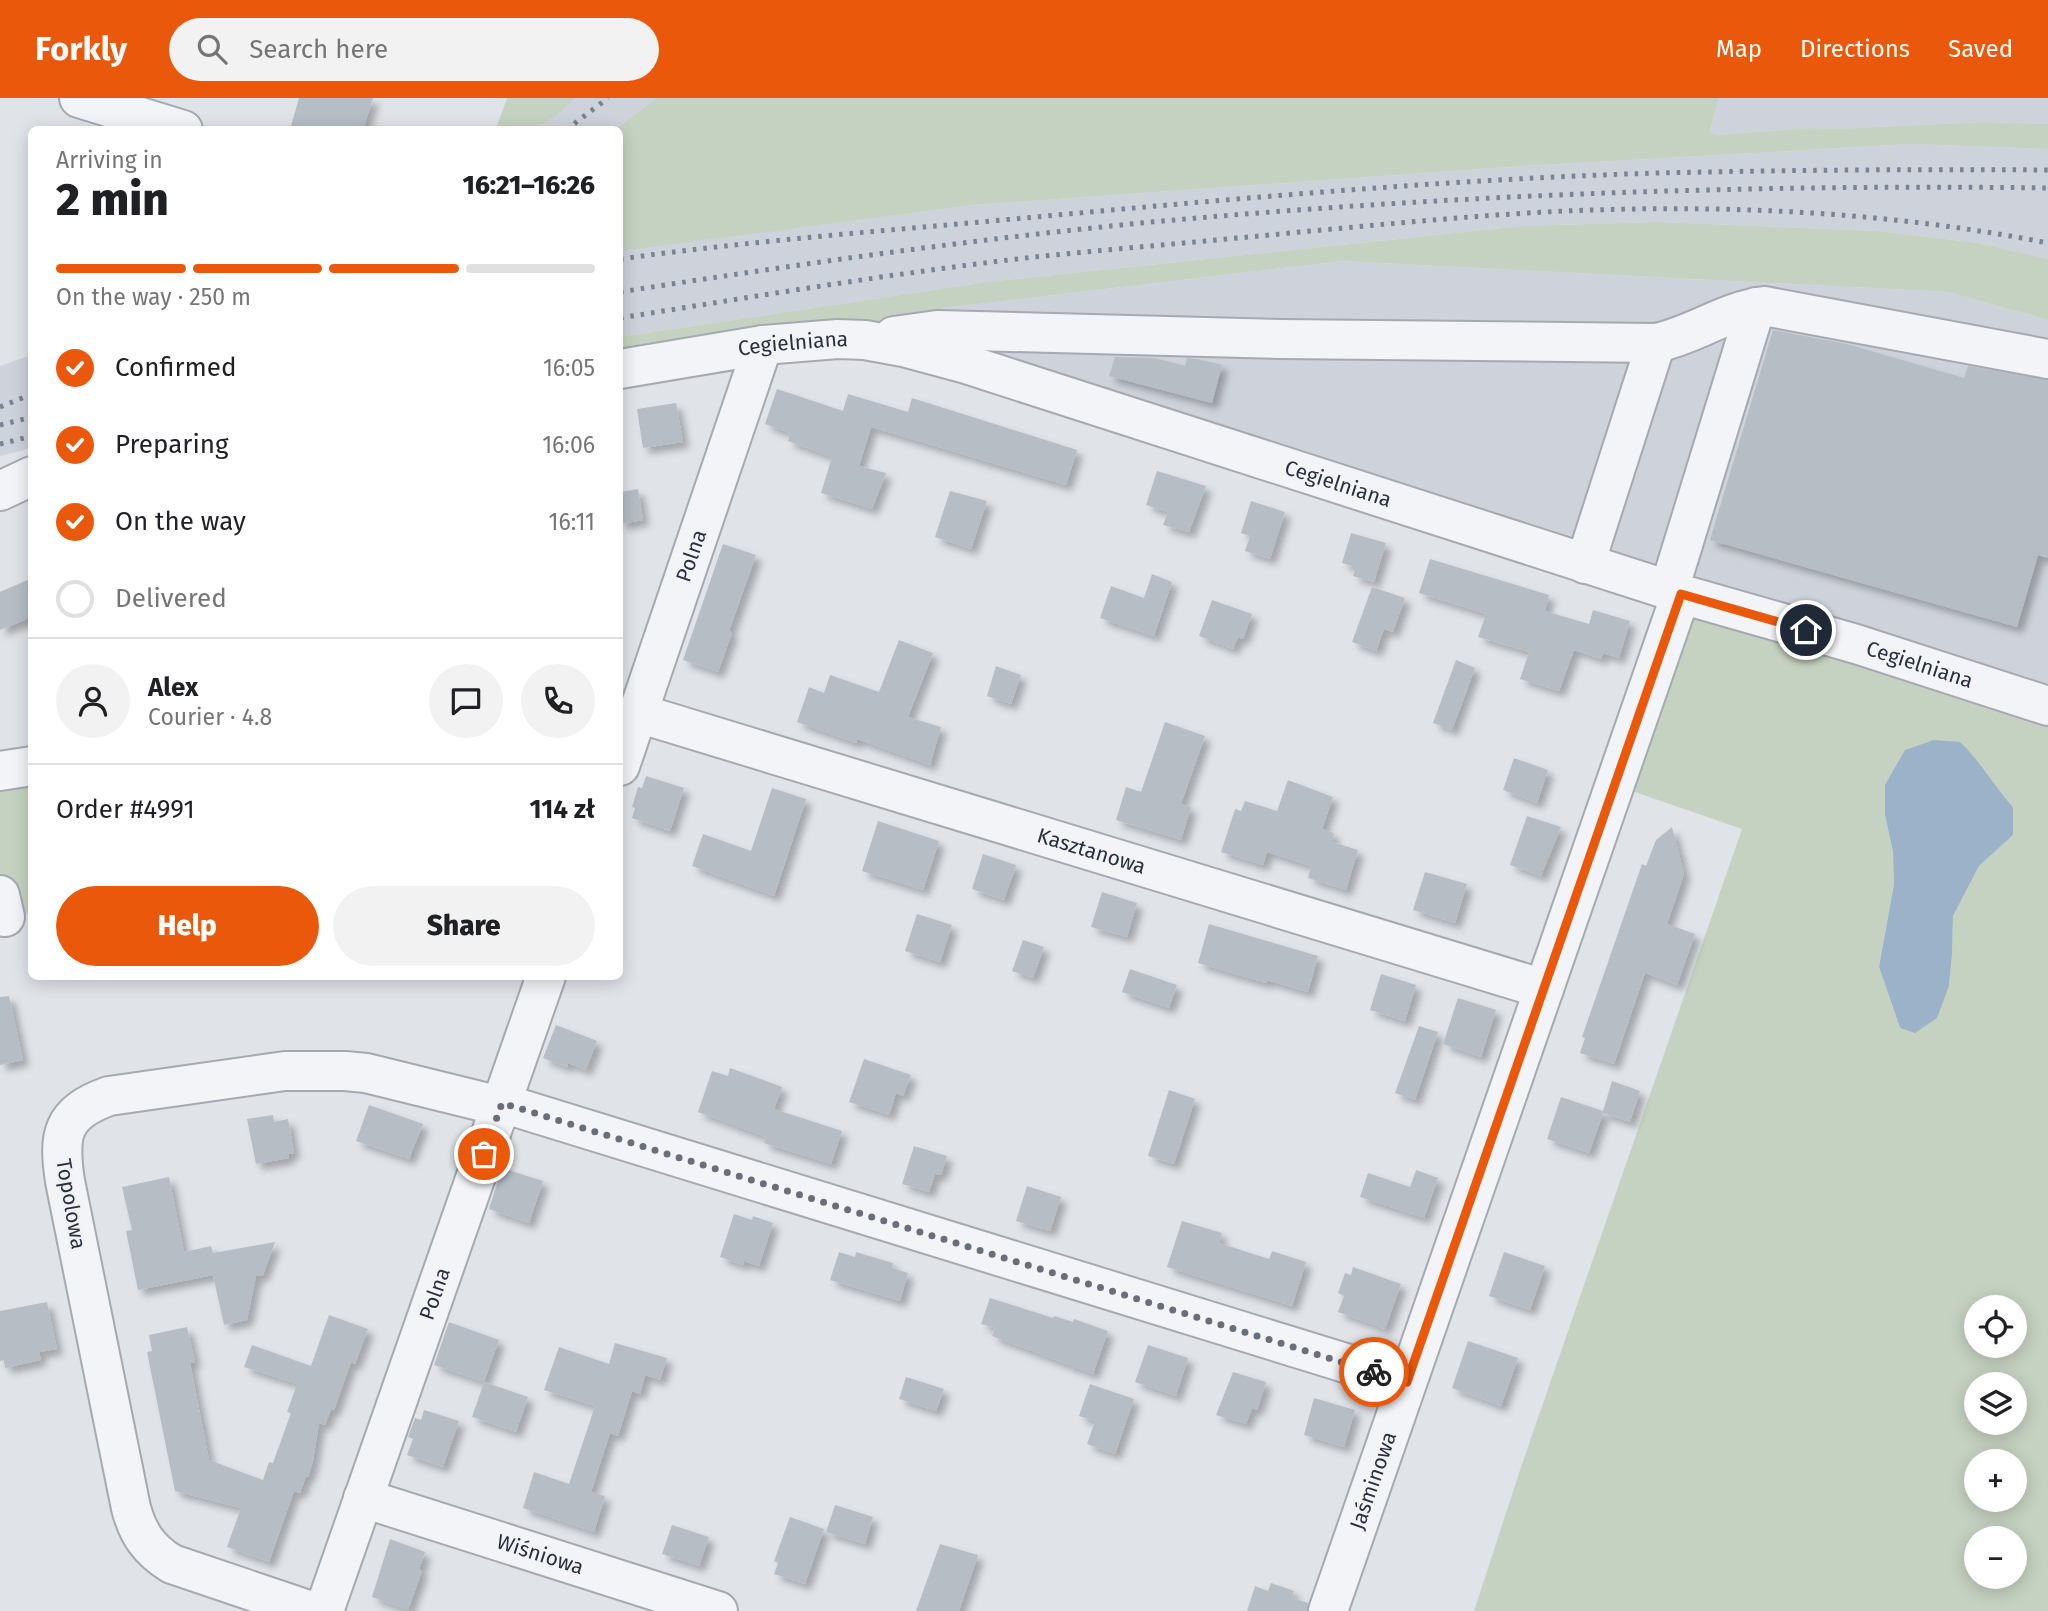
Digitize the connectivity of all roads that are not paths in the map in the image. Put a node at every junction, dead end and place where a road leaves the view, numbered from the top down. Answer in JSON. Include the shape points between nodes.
{"nodes":[{"id":1,"x":79,"y":98,"type":"edge"},
{"id":2,"x":165,"y":116,"type":"edge"},
{"id":3,"x":1756,"y":307,"type":"junction"},
{"id":4,"x":865,"y":340,"type":"junction"},
{"id":5,"x":1656,"y":343,"type":"junction"},
{"id":6,"x":763,"y":345,"type":"junction"},
{"id":7,"x":2048,"y":359,"type":"edge"},
{"id":8,"x":623,"y":368,"type":"edge"},
{"id":9,"x":28,"y":478,"type":"edge"},
{"id":10,"x":0,"y":491,"type":"edge"},
{"id":11,"x":1585,"y":564,"type":"junction"},
{"id":12,"x":1675,"y":592,"type":"junction"},
{"id":13,"x":2048,"y":706,"type":"edge"},
{"id":14,"x":638,"y":713,"type":"junction"},
{"id":15,"x":623,"y":757,"type":"edge"},
{"id":16,"x":28,"y":767,"type":"edge"},
{"id":17,"x":0,"y":771,"type":"edge"},
{"id":18,"x":545,"y":980,"type":"edge"},
{"id":19,"x":1544,"y":989,"type":"junction"},
{"id":20,"x":501,"y":1105,"type":"junction"},
{"id":21,"x":1407,"y":1382,"type":"junction"},
{"id":22,"x":363,"y":1498,"type":"junction"},
{"id":23,"x":311,"y":1611,"type":"edge"},
{"id":24,"x":324,"y":1611,"type":"edge"},
{"id":25,"x":718,"y":1611,"type":"edge"},
{"id":26,"x":1328,"y":1611,"type":"edge"}],
"edges":[{"from":1,"to":2,"type":"street"},
{"from":3,"to":5,"type":"street"},
{"from":3,"to":7,"type":"street"},
{"from":3,"to":12,"type":"street","name":"Jaśminowa"},
{"from":4,"to":5,"type":"street","via":[[937,330]]},
{"from":4,"to":6,"type":"street","name":"Cegielniana"},
{"from":4,"to":11,"type":"street","name":"Cegielniana","via":[[966,364]]},
{"from":5,"to":11,"type":"street"},
{"from":6,"to":8,"type":"street","name":"Cegielniana"},
{"from":6,"to":14,"type":"street","name":"Polna"},
{"from":9,"to":10,"type":"street"},
{"from":11,"to":12,"type":"street","name":"Cegielniana"},
{"from":12,"to":13,"type":"street","name":"Cegielniana"},
{"from":12,"to":19,"type":"street","name":"Jaśminowa"},
{"from":14,"to":15,"type":"street","name":"Polna"},
{"from":14,"to":19,"type":"street","name":"Kasztanowa"},
{"from":16,"to":17,"type":"street"},
{"from":18,"to":20,"type":"street","name":"Polna"},
{"from":19,"to":21,"type":"street","name":"Jaśminowa"},
{"from":20,"to":21,"type":"street","name":"Topolowa"},
{"from":20,"to":22,"type":"street","name":"Polna"},
{"from":20,"to":23,"type":"street","name":"Topolowa","via":[[366,1073],[285,1071],[97,1100],[69,1123],[62,1140],[65,1181],[128,1494],[143,1539],[172,1564]]},
{"from":21,"to":26,"type":"street","name":"Jaśminowa"},
{"from":22,"to":24,"type":"street","name":"Polna"},
{"from":22,"to":25,"type":"street","name":"Wiśniowa"}]}
